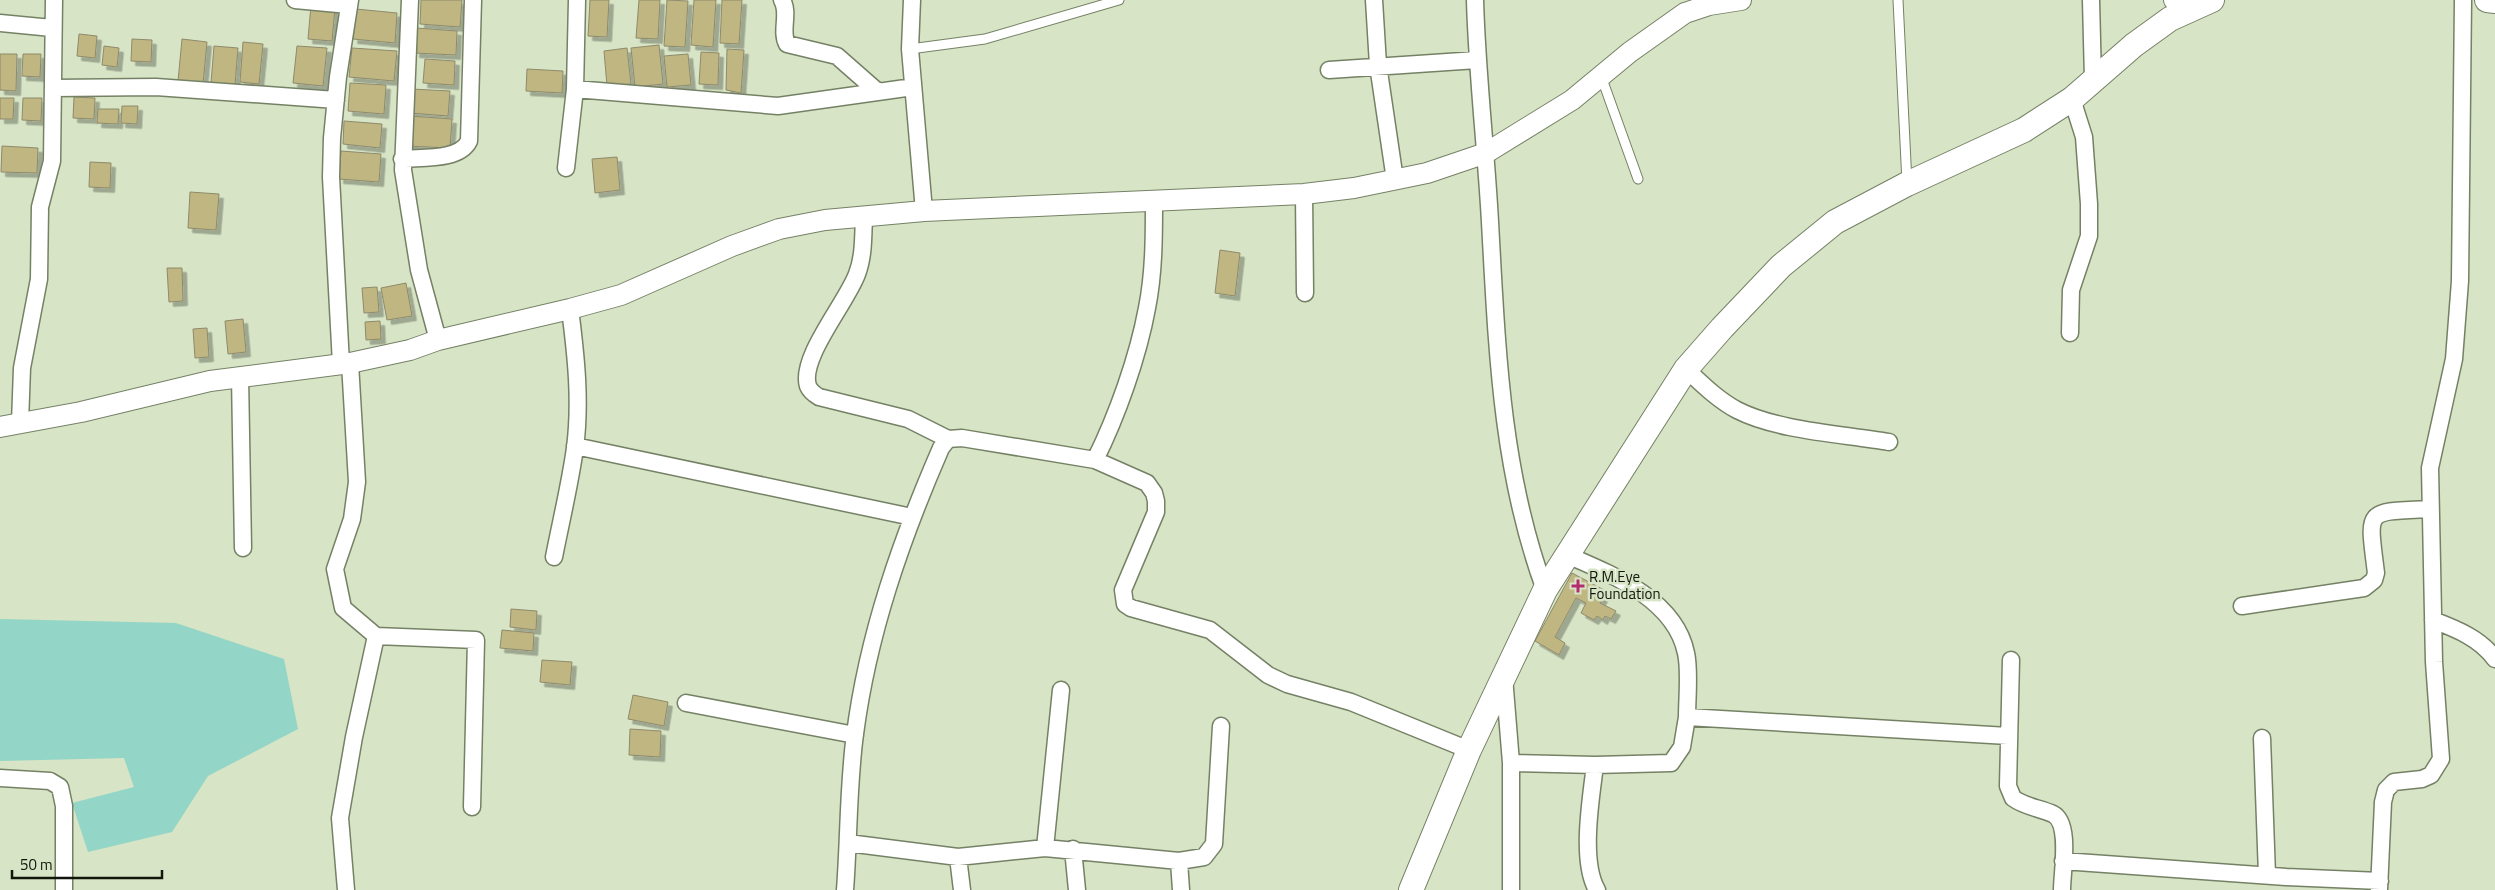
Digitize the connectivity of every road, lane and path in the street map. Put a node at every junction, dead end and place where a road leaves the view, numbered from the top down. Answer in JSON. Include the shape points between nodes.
{"nodes":[{"id":1,"x":54,"y":0,"type":"edge"},
{"id":2,"x":295,"y":0,"type":"edge"},
{"id":3,"x":410,"y":0,"type":"edge"},
{"id":4,"x":473,"y":0,"type":"edge"},
{"id":5,"x":577,"y":0,"type":"edge"},
{"id":6,"x":782,"y":0,"type":"edge"},
{"id":7,"x":912,"y":0,"type":"edge"},
{"id":8,"x":1119,"y":0,"type":"edge"},
{"id":9,"x":1374,"y":0,"type":"edge"},
{"id":10,"x":1475,"y":0,"type":"edge"},
{"id":11,"x":1742,"y":0,"type":"edge"},
{"id":12,"x":1898,"y":0,"type":"edge"},
{"id":13,"x":2091,"y":0,"type":"edge"},
{"id":14,"x":2463,"y":0,"type":"edge"},
{"id":15,"x":2487,"y":0,"type":"edge"},
{"id":16,"x":2200,"y":1,"type":"edge"},
{"id":17,"x":2495,"y":1,"type":"edge"},
{"id":18,"x":350,"y":2,"type":"edge"},
{"id":19,"x":0,"y":23,"type":"edge"},
{"id":20,"x":52,"y":28,"type":"junction"},
{"id":21,"x":910,"y":49,"type":"junction"},
{"id":22,"x":1477,"y":60,"type":"junction"},
{"id":23,"x":1378,"y":65,"type":"junction"},
{"id":24,"x":1329,"y":70,"type":"dead end"},
{"id":25,"x":1601,"y":76,"type":"junction"},
{"id":26,"x":2093,"y":80,"type":"junction"},
{"id":27,"x":912,"y":87,"type":"junction"},
{"id":28,"x":53,"y":88,"type":"junction"},
{"id":29,"x":575,"y":89,"type":"junction"},
{"id":30,"x":878,"y":92,"type":"junction"},
{"id":31,"x":2072,"y":99,"type":"junction"},
{"id":32,"x":336,"y":100,"type":"junction"},
{"id":33,"x":1486,"y":153,"type":"junction"},
{"id":34,"x":402,"y":159,"type":"junction"},
{"id":35,"x":566,"y":168,"type":"dead end"},
{"id":36,"x":1638,"y":179,"type":"dead end"},
{"id":37,"x":1395,"y":180,"type":"junction"},
{"id":38,"x":1907,"y":184,"type":"junction"},
{"id":39,"x":1304,"y":194,"type":"junction"},
{"id":40,"x":1154,"y":201,"type":"junction"},
{"id":41,"x":924,"y":211,"type":"junction"},
{"id":42,"x":864,"y":217,"type":"junction"},
{"id":43,"x":1305,"y":293,"type":"dead end"},
{"id":44,"x":570,"y":310,"type":"junction"},
{"id":45,"x":2070,"y":333,"type":"dead end"},
{"id":46,"x":438,"y":340,"type":"junction"},
{"id":47,"x":345,"y":363,"type":"junction"},
{"id":48,"x":1686,"y":369,"type":"junction"},
{"id":49,"x":240,"y":376,"type":"junction"},
{"id":50,"x":20,"y":423,"type":"junction"},
{"id":51,"x":0,"y":427,"type":"edge"},
{"id":52,"x":948,"y":439,"type":"junction"},
{"id":53,"x":1889,"y":442,"type":"dead end"},
{"id":54,"x":575,"y":446,"type":"junction"},
{"id":55,"x":1095,"y":460,"type":"junction"},
{"id":56,"x":2430,"y":509,"type":"junction"},
{"id":57,"x":912,"y":517,"type":"junction"},
{"id":58,"x":243,"y":548,"type":"dead end"},
{"id":59,"x":1567,"y":555,"type":"junction"},
{"id":60,"x":554,"y":558,"type":"dead end"},
{"id":61,"x":1545,"y":590,"type":"junction"},
{"id":62,"x":2242,"y":606,"type":"dead end"},
{"id":63,"x":2433,"y":620,"type":"junction"},
{"id":64,"x":376,"y":636,"type":"junction"},
{"id":65,"x":2495,"y":659,"type":"edge"},
{"id":66,"x":2011,"y":660,"type":"dead end"},
{"id":67,"x":1504,"y":673,"type":"junction"},
{"id":68,"x":1061,"y":690,"type":"dead end"},
{"id":69,"x":686,"y":703,"type":"dead end"},
{"id":70,"x":1687,"y":717,"type":"junction"},
{"id":71,"x":1222,"y":726,"type":"dead end"},
{"id":72,"x":855,"y":735,"type":"junction"},
{"id":73,"x":2008,"y":736,"type":"junction"},
{"id":74,"x":2262,"y":738,"type":"dead end"},
{"id":75,"x":1469,"y":750,"type":"junction"},
{"id":76,"x":1511,"y":763,"type":"junction"},
{"id":77,"x":1595,"y":765,"type":"junction"},
{"id":78,"x":0,"y":778,"type":"edge"},
{"id":79,"x":472,"y":807,"type":"dead end"},
{"id":80,"x":848,"y":843,"type":"junction"},
{"id":81,"x":1045,"y":848,"type":"junction"},
{"id":82,"x":1073,"y":850,"type":"junction"},
{"id":83,"x":958,"y":858,"type":"junction"},
{"id":84,"x":1179,"y":861,"type":"junction"},
{"id":85,"x":2062,"y":861,"type":"junction"},
{"id":86,"x":2267,"y":875,"type":"junction"},
{"id":87,"x":2380,"y":886,"type":"edge"},
{"id":88,"x":64,"y":890,"type":"edge"},
{"id":89,"x":346,"y":890,"type":"edge"},
{"id":90,"x":845,"y":890,"type":"edge"},
{"id":91,"x":962,"y":890,"type":"edge"},
{"id":92,"x":1077,"y":890,"type":"edge"},
{"id":93,"x":1181,"y":890,"type":"edge"},
{"id":94,"x":1411,"y":890,"type":"edge"},
{"id":95,"x":1512,"y":890,"type":"edge"},
{"id":96,"x":1597,"y":890,"type":"edge"},
{"id":97,"x":2062,"y":890,"type":"edge"}],
"edges":[{"from":1,"to":20,"type":"street"},
{"from":2,"to":18,"type":"street"},
{"from":3,"to":34,"type":"street"},
{"from":4,"to":34,"type":"street","via":[[469,140],[460,151],[450,154]]},
{"from":5,"to":29,"type":"street"},
{"from":6,"to":30,"type":"street","via":[[787,44],[837,56]]},
{"from":7,"to":21,"type":"street"},
{"from":8,"to":21,"type":"lane","via":[[985,39]]},
{"from":9,"to":23,"type":"street"},
{"from":10,"to":22,"type":"street"},
{"from":11,"to":25,"type":"street","via":[[1685,13]]},
{"from":12,"to":38,"type":"lane"},
{"from":13,"to":26,"type":"street"},
{"from":14,"to":56,"type":"street","via":[[2460,281],[2454,359],[2430,468]]},
{"from":15,"to":17,"type":"main road"},
{"from":16,"to":26,"type":"main road","via":[[2134,45]]},
{"from":18,"to":32,"type":"street"},
{"from":19,"to":20,"type":"street"},
{"from":20,"to":28,"type":"street"},
{"from":21,"to":27,"type":"street"},
{"from":22,"to":23,"type":"street"},
{"from":22,"to":33,"type":"street"},
{"from":23,"to":24,"type":"street"},
{"from":23,"to":37,"type":"street"},
{"from":25,"to":33,"type":"street","via":[[1572,100]]},
{"from":25,"to":36,"type":"lane"},
{"from":26,"to":31,"type":"main road"},
{"from":27,"to":30,"type":"street"},
{"from":27,"to":41,"type":"street"},
{"from":28,"to":32,"type":"street","via":[[156,87]]},
{"from":28,"to":50,"type":"street","via":[[52,161],[40,207],[39,278],[22,368]]},
{"from":29,"to":30,"type":"street","via":[[778,106]]},
{"from":29,"to":35,"type":"street"},
{"from":31,"to":38,"type":"main road","via":[[2024,130]]},
{"from":31,"to":45,"type":"street","via":[[2084,137],[2089,236],[2071,290]]},
{"from":32,"to":47,"type":"street","via":[[331,177]]},
{"from":33,"to":37,"type":"street"},
{"from":33,"to":61,"type":"street","via":[[1501,402],[1520,508]]},
{"from":34,"to":46,"type":"street","via":[[419,270]]},
{"from":37,"to":39,"type":"street"},
{"from":38,"to":48,"type":"main road","via":[[1835,222],[1781,266]]},
{"from":39,"to":40,"type":"street"},
{"from":39,"to":43,"type":"street"},
{"from":40,"to":41,"type":"street"},
{"from":40,"to":55,"type":"street","via":[[1152,275],[1147,310],[1111,428]]},
{"from":41,"to":42,"type":"street"},
{"from":42,"to":44,"type":"street","via":[[779,229],[705,256],[621,295]]},
{"from":42,"to":52,"type":"street","via":[[863,250],[857,273],[811,358],[809,387],[819,397],[908,419]]},
{"from":44,"to":46,"type":"street"},
{"from":44,"to":54,"type":"street","via":[[578,386]]},
{"from":46,"to":47,"type":"street","via":[[410,350]]},
{"from":47,"to":49,"type":"street"},
{"from":47,"to":64,"type":"street","via":[[357,482],[356,500],[335,569],[343,608]]},
{"from":48,"to":53,"type":"street","via":[[1719,398],[1759,419]]},
{"from":48,"to":59,"type":"main road"},
{"from":49,"to":50,"type":"street"},
{"from":49,"to":58,"type":"street"},
{"from":50,"to":51,"type":"street"},
{"from":52,"to":55,"type":"street","via":[[962,438]]},
{"from":52,"to":57,"type":"street","via":[[941,448]]},
{"from":54,"to":57,"type":"street"},
{"from":54,"to":60,"type":"street"},
{"from":55,"to":75,"type":"street","via":[[1147,483],[1154,492],[1156,512],[1123,590],[1125,604],[1130,608],[1210,630],[1280,681],[1351,702]]},
{"from":56,"to":62,"type":"street","via":[[2385,512],[2374,518],[2370,528],[2376,573],[2374,580],[2364,588]]},
{"from":56,"to":63,"type":"street"},
{"from":57,"to":72,"type":"street","via":[[876,625]]},
{"from":59,"to":61,"type":"main road"},
{"from":59,"to":70,"type":"street","via":[[1613,575],[1644,594],[1671,622],[1687,653]]},
{"from":61,"to":67,"type":"main road"},
{"from":63,"to":65,"type":"street","via":[[2463,632]]},
{"from":63,"to":87,"type":"street","via":[[2441,759],[2431,775],[2394,782],[2386,790]]},
{"from":64,"to":79,"type":"street","via":[[476,640]]},
{"from":64,"to":89,"type":"street","via":[[340,818]]},
{"from":66,"to":73,"type":"street"},
{"from":67,"to":75,"type":"main road"},
{"from":67,"to":76,"type":"street"},
{"from":68,"to":81,"type":"street"},
{"from":69,"to":72,"type":"street"},
{"from":70,"to":73,"type":"street"},
{"from":70,"to":77,"type":"street","via":[[1682,747],[1671,763]]},
{"from":71,"to":84,"type":"street","via":[[1214,844],[1204,857]]},
{"from":72,"to":80,"type":"street"},
{"from":73,"to":85,"type":"street","via":[[2006,779],[2010,794],[2019,803],[2054,815],[2061,822],[2064,832]]},
{"from":74,"to":86,"type":"street"},
{"from":75,"to":94,"type":"main road"},
{"from":76,"to":77,"type":"street"},
{"from":76,"to":95,"type":"street"},
{"from":77,"to":96,"type":"street","via":[[1588,835],[1592,882]]},
{"from":78,"to":88,"type":"street","via":[[50,782],[60,787],[64,806]]},
{"from":80,"to":83,"type":"street"},
{"from":80,"to":90,"type":"street"},
{"from":81,"to":82,"type":"street"},
{"from":81,"to":83,"type":"street"},
{"from":82,"to":84,"type":"street"},
{"from":82,"to":92,"type":"street"},
{"from":83,"to":91,"type":"street"},
{"from":84,"to":93,"type":"street"},
{"from":85,"to":86,"type":"street"},
{"from":85,"to":97,"type":"street"},
{"from":86,"to":87,"type":"street"}]}
